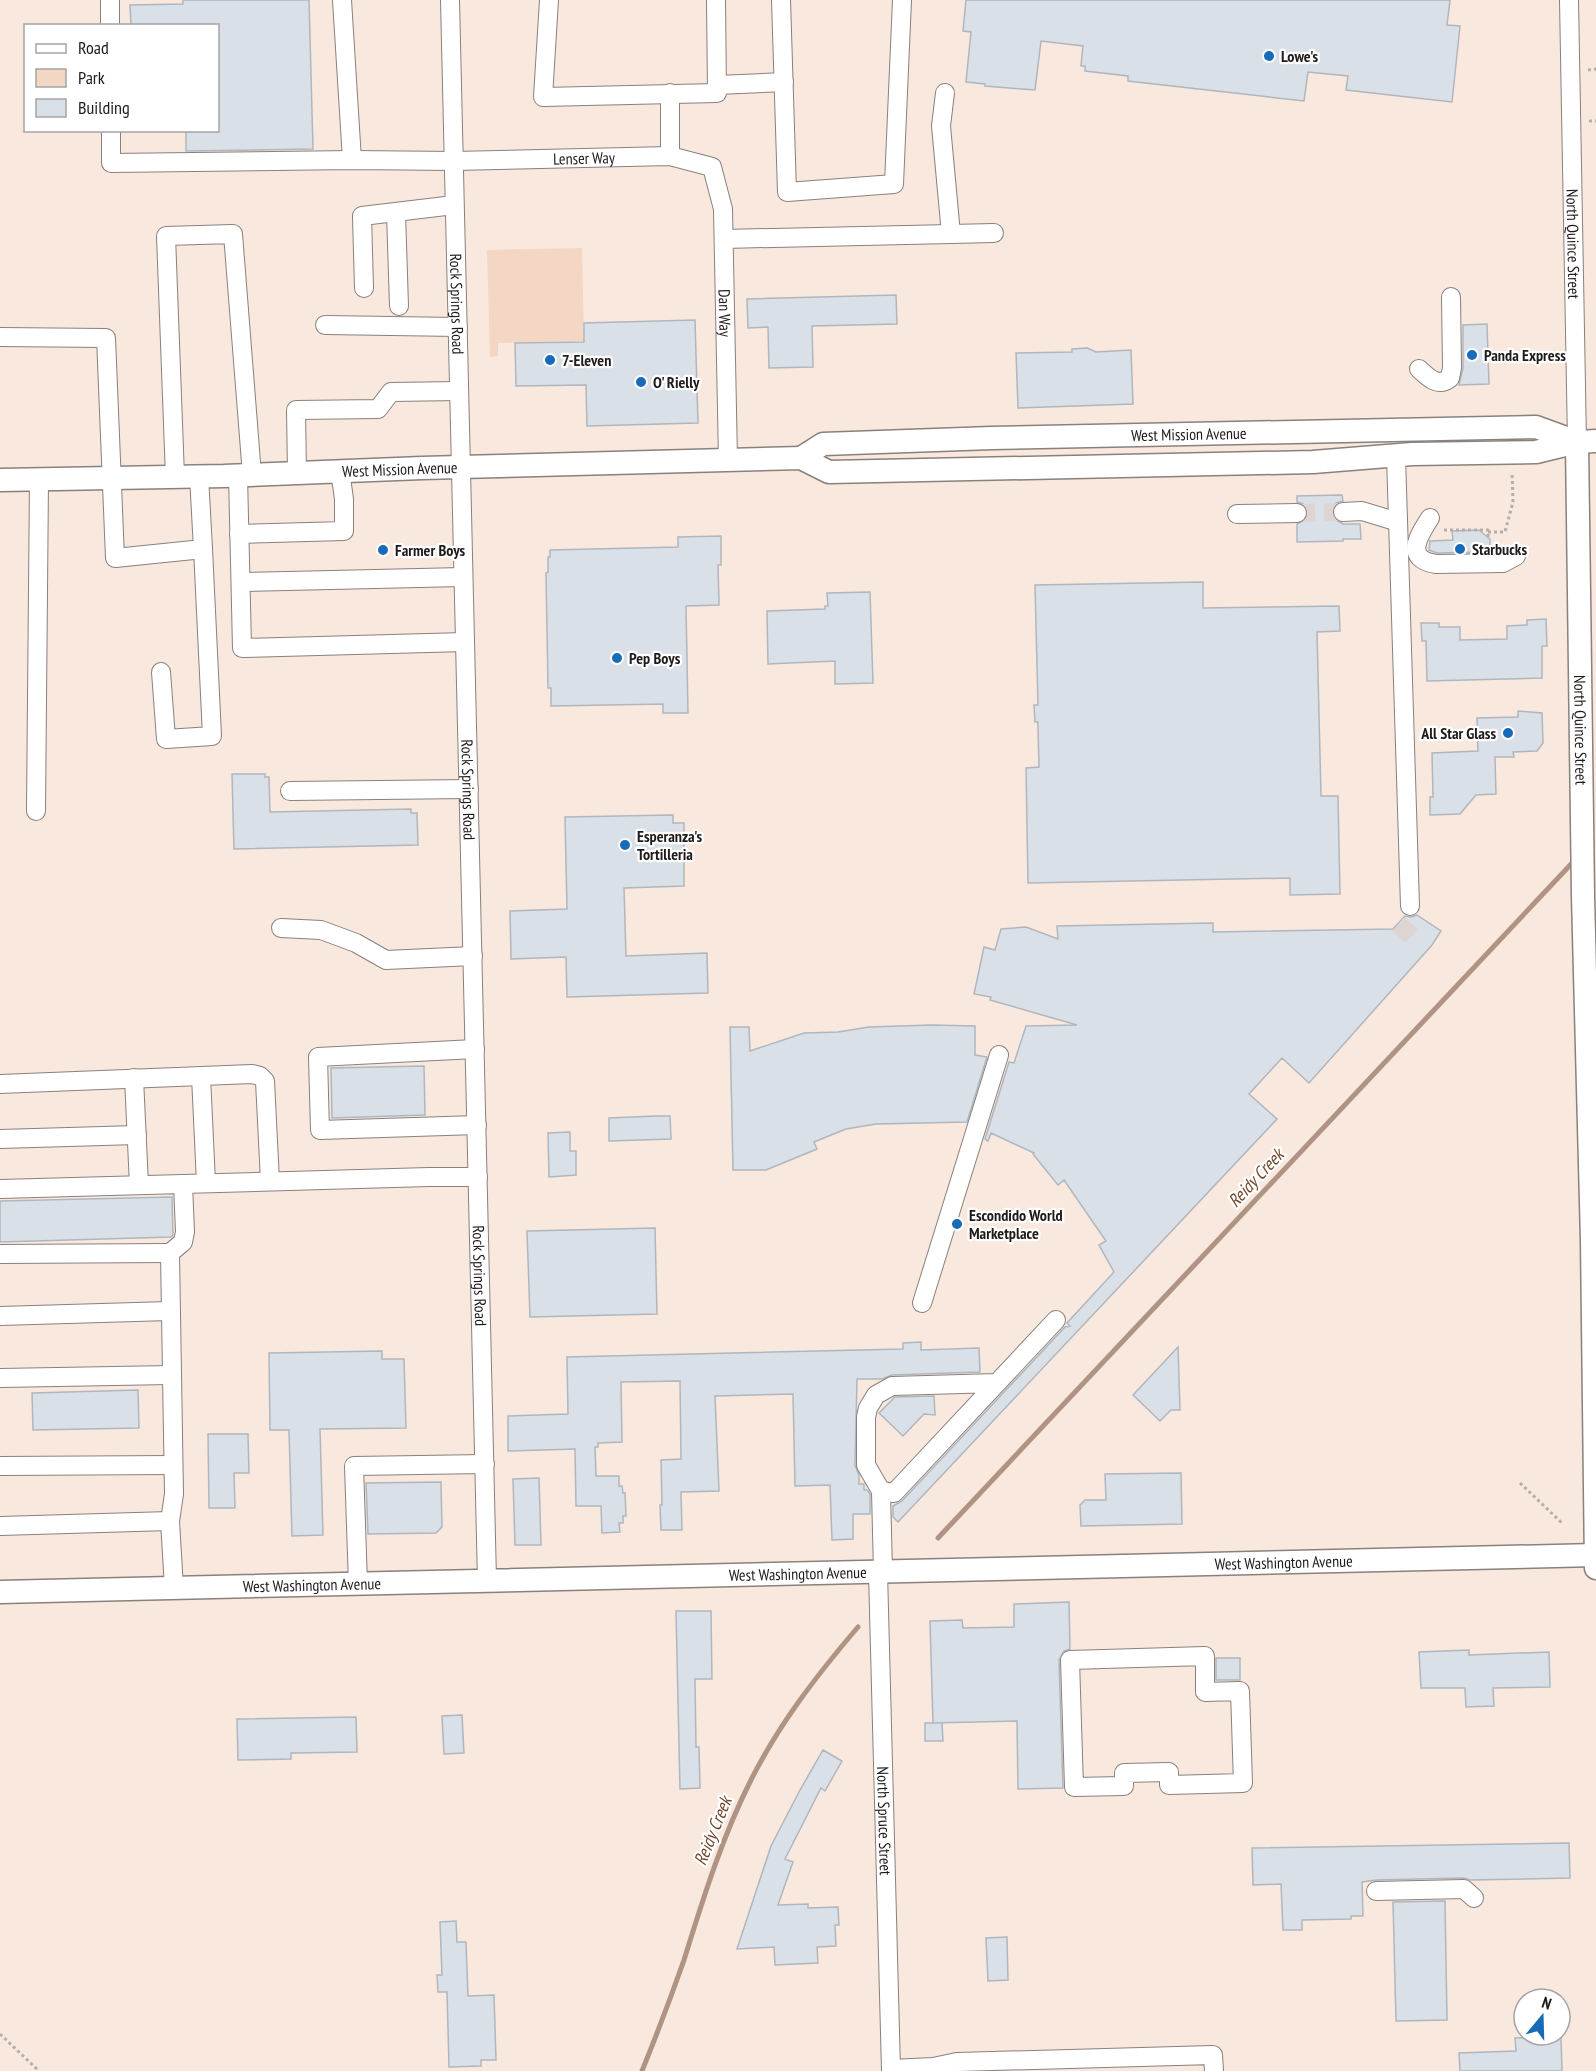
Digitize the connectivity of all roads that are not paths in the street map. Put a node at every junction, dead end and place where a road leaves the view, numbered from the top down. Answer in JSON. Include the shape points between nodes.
{"nodes":[{"id":1,"x":110,"y":0,"type":"edge"},
{"id":2,"x":342,"y":0,"type":"edge"},
{"id":3,"x":450,"y":0,"type":"edge"},
{"id":4,"x":549,"y":0,"type":"edge"},
{"id":5,"x":716,"y":0,"type":"edge"},
{"id":6,"x":781,"y":0,"type":"edge"},
{"id":7,"x":902,"y":0,"type":"edge"},
{"id":8,"x":1569,"y":0,"type":"edge"},
{"id":9,"x":110,"y":24,"type":"edge"},
{"id":10,"x":784,"y":82,"type":"junction"},
{"id":11,"x":717,"y":85,"type":"junction"},
{"id":12,"x":670,"y":93,"type":"junction"},
{"id":13,"x":945,"y":93,"type":"dead end"},
{"id":14,"x":111,"y":132,"type":"edge"},
{"id":15,"x":670,"y":156,"type":"junction"},
{"id":16,"x":352,"y":160,"type":"junction"},
{"id":17,"x":454,"y":161,"type":"junction"},
{"id":18,"x":712,"y":167,"type":"joint"},
{"id":19,"x":454,"y":205,"type":"junction"},
{"id":20,"x":396,"y":213,"type":"junction"},
{"id":21,"x":994,"y":232,"type":"dead end"},
{"id":22,"x":951,"y":234,"type":"junction"},
{"id":23,"x":724,"y":238,"type":"junction"},
{"id":24,"x":364,"y":288,"type":"dead end"},
{"id":25,"x":1451,"y":297,"type":"dead end"},
{"id":26,"x":399,"y":306,"type":"dead end"},
{"id":27,"x":325,"y":325,"type":"dead end"},
{"id":28,"x":458,"y":327,"type":"junction"},
{"id":29,"x":0,"y":337,"type":"edge"},
{"id":30,"x":1419,"y":369,"type":"dead end"},
{"id":31,"x":459,"y":391,"type":"junction"},
{"id":32,"x":1586,"y":442,"type":"edge"},
{"id":33,"x":1395,"y":456,"type":"junction"},
{"id":34,"x":801,"y":458,"type":"junction"},
{"id":35,"x":727,"y":460,"type":"junction"},
{"id":36,"x":462,"y":467,"type":"junction"},
{"id":37,"x":340,"y":471,"type":"junction"},
{"id":38,"x":297,"y":473,"type":"junction"},
{"id":39,"x":245,"y":475,"type":"junction"},
{"id":40,"x":199,"y":476,"type":"junction"},
{"id":41,"x":175,"y":477,"type":"junction"},
{"id":42,"x":110,"y":478,"type":"junction"},
{"id":43,"x":0,"y":480,"type":"edge"},
{"id":44,"x":39,"y":480,"type":"junction"},
{"id":45,"x":1343,"y":512,"type":"tunnel mouth"},
{"id":46,"x":1297,"y":513,"type":"tunnel mouth"},
{"id":47,"x":1237,"y":514,"type":"dead end"},
{"id":48,"x":1398,"y":522,"type":"junction"},
{"id":49,"x":1434,"y":524,"type":"road end"},
{"id":50,"x":239,"y":534,"type":"junction"},
{"id":51,"x":203,"y":549,"type":"junction"},
{"id":52,"x":1516,"y":556,"type":"dead end"},
{"id":53,"x":463,"y":577,"type":"junction"},
{"id":54,"x":240,"y":582,"type":"junction"},
{"id":55,"x":465,"y":642,"type":"junction"},
{"id":56,"x":161,"y":672,"type":"dead end"},
{"id":57,"x":469,"y":789,"type":"junction"},
{"id":58,"x":290,"y":791,"type":"dead end"},
{"id":59,"x":36,"y":811,"type":"dead end"},
{"id":60,"x":1416,"y":911,"type":"tunnel mouth"},
{"id":61,"x":281,"y":928,"type":"dead end"},
{"id":62,"x":473,"y":956,"type":"junction"},
{"id":63,"x":475,"y":1049,"type":"junction"},
{"id":64,"x":999,"y":1055,"type":"dead end"},
{"id":65,"x":201,"y":1076,"type":"junction"},
{"id":66,"x":134,"y":1078,"type":"junction"},
{"id":67,"x":0,"y":1084,"type":"edge"},
{"id":68,"x":477,"y":1125,"type":"junction"},
{"id":69,"x":137,"y":1135,"type":"junction"},
{"id":70,"x":0,"y":1139,"type":"edge"},
{"id":71,"x":478,"y":1177,"type":"junction"},
{"id":72,"x":270,"y":1181,"type":"junction"},
{"id":73,"x":206,"y":1183,"type":"junction"},
{"id":74,"x":183,"y":1184,"type":"junction"},
{"id":75,"x":139,"y":1185,"type":"junction"},
{"id":76,"x":0,"y":1189,"type":"edge"},
{"id":77,"x":170,"y":1253,"type":"junction"},
{"id":78,"x":0,"y":1254,"type":"edge"},
{"id":79,"x":922,"y":1303,"type":"dead end"},
{"id":80,"x":169,"y":1311,"type":"junction"},
{"id":81,"x":0,"y":1316,"type":"edge"},
{"id":82,"x":1056,"y":1320,"type":"dead end"},
{"id":83,"x":171,"y":1375,"type":"junction"},
{"id":84,"x":0,"y":1378,"type":"edge"},
{"id":85,"x":997,"y":1383,"type":"junction"},
{"id":86,"x":484,"y":1464,"type":"junction"},
{"id":87,"x":173,"y":1465,"type":"junction"},
{"id":88,"x":0,"y":1466,"type":"edge"},
{"id":89,"x":881,"y":1491,"type":"junction"},
{"id":90,"x":170,"y":1521,"type":"junction"},
{"id":91,"x":0,"y":1526,"type":"edge"},
{"id":92,"x":1596,"y":1555,"type":"edge"},
{"id":93,"x":1596,"y":1569,"type":"edge"},
{"id":94,"x":881,"y":1572,"type":"junction"},
{"id":95,"x":487,"y":1581,"type":"junction"},
{"id":96,"x":358,"y":1584,"type":"junction"},
{"id":97,"x":174,"y":1587,"type":"junction"},
{"id":98,"x":0,"y":1592,"type":"edge"},
{"id":99,"x":1070,"y":1660,"type":"joint"},
{"id":100,"x":1376,"y":1891,"type":"dead end"},
{"id":101,"x":1474,"y":1898,"type":"dead end"},
{"id":102,"x":891,"y":2070,"type":"edge"},
{"id":103,"x":1214,"y":2071,"type":"edge"}],
"edges":[{"from":1,"to":9,"type":"street"},
{"from":2,"to":16,"type":"street"},
{"from":3,"to":17,"type":"street","name":"Rock Springs Road"},
{"from":4,"to":12,"type":"street","via":[[543,97]]},
{"from":5,"to":11,"type":"street"},
{"from":6,"to":10,"type":"street"},
{"from":7,"to":10,"type":"street","via":[[894,184],[787,192]]},
{"from":8,"to":32,"type":"street","name":"North Quince Street"},
{"from":10,"to":11,"type":"street"},
{"from":11,"to":12,"type":"street","via":[[717,93]]},
{"from":12,"to":15,"type":"street"},
{"from":13,"to":22,"type":"street","via":[[941,126]]},
{"from":14,"to":16,"type":"street","name":"Lenser Way","via":[[111,163]]},
{"from":15,"to":17,"type":"street","name":"Lenser Way"},
{"from":15,"to":18,"type":"street","name":"Lenser Way"},
{"from":16,"to":17,"type":"street","name":"Lenser Way"},
{"from":17,"to":19,"type":"street","name":"Rock Springs Road"},
{"from":18,"to":23,"type":"street","name":"Dan Way","via":[[723,209]]},
{"from":19,"to":20,"type":"street"},
{"from":19,"to":28,"type":"street","name":"Rock Springs Road"},
{"from":20,"to":24,"type":"street","via":[[362,216]]},
{"from":20,"to":26,"type":"street"},
{"from":21,"to":22,"type":"street"},
{"from":22,"to":23,"type":"street"},
{"from":23,"to":35,"type":"street","name":"Dan Way"},
{"from":25,"to":30,"type":"street","via":[[1450,378],[1436,382]]},
{"from":27,"to":28,"type":"street"},
{"from":28,"to":31,"type":"street","name":"Rock Springs Road"},
{"from":29,"to":42,"type":"street","via":[[106,338]]},
{"from":31,"to":36,"type":"street","name":"Rock Springs Road"},
{"from":31,"to":38,"type":"street","via":[[392,392],[378,409],[296,410]]},
{"from":32,"to":33,"type":"main road","name":"West Mission Avenue","via":[[1536,452]]},
{"from":32,"to":34,"type":"main road","name":"West Mission Avenue","via":[[1536,428],[992,438],[823,444]]},
{"from":32,"to":92,"type":"main road","name":"North Quince Street","via":[[1582,825]]},
{"from":33,"to":34,"type":"main road","name":"West Mission Avenue","via":[[1313,462],[829,472]]},
{"from":33,"to":48,"type":"street"},
{"from":34,"to":35,"type":"main road","name":"West Mission Avenue"},
{"from":35,"to":36,"type":"main road","name":"West Mission Avenue"},
{"from":36,"to":37,"type":"main road","name":"West Mission Avenue"},
{"from":36,"to":53,"type":"street","name":"Rock Springs Road"},
{"from":37,"to":38,"type":"main road","name":"West Mission Avenue"},
{"from":37,"to":50,"type":"street","via":[[344,531]]},
{"from":38,"to":39,"type":"main road","name":"West Mission Avenue"},
{"from":39,"to":40,"type":"main road","name":"West Mission Avenue"},
{"from":39,"to":41,"type":"street","via":[[233,234],[166,236]]},
{"from":39,"to":50,"type":"street"},
{"from":40,"to":41,"type":"main road","name":"West Mission Avenue"},
{"from":40,"to":51,"type":"street"},
{"from":41,"to":42,"type":"main road","name":"West Mission Avenue"},
{"from":42,"to":44,"type":"main road","name":"West Mission Avenue"},
{"from":42,"to":51,"type":"street","via":[[115,558]]},
{"from":43,"to":44,"type":"main road","name":"West Mission Avenue"},
{"from":44,"to":59,"type":"street"},
{"from":45,"to":48,"type":"street","via":[[1362,511]]},
{"from":46,"to":47,"type":"street"},
{"from":48,"to":60,"type":"street"},
{"from":49,"to":52,"type":"street","via":[[1417,537],[1420,558],[1427,563],[1503,563]]},
{"from":50,"to":54,"type":"street"},
{"from":51,"to":56,"type":"street","via":[[212,736],[166,739]]},
{"from":53,"to":54,"type":"street"},
{"from":53,"to":55,"type":"street","name":"Rock Springs Road"},
{"from":54,"to":55,"type":"street","via":[[242,648]]},
{"from":55,"to":57,"type":"street","name":"Rock Springs Road"},
{"from":57,"to":58,"type":"street"},
{"from":57,"to":62,"type":"street","name":"Rock Springs Road"},
{"from":61,"to":62,"type":"street","via":[[321,930],[357,943],[386,960]]},
{"from":62,"to":63,"type":"street","name":"Rock Springs Road"},
{"from":63,"to":68,"type":"street","name":"Rock Springs Road"},
{"from":63,"to":68,"type":"street","via":[[318,1057],[320,1130]]},
{"from":64,"to":79,"type":"street"},
{"from":65,"to":66,"type":"street"},
{"from":65,"to":72,"type":"street","via":[[252,1074],[266,1081]]},
{"from":65,"to":73,"type":"street"},
{"from":66,"to":67,"type":"street"},
{"from":66,"to":69,"type":"street"},
{"from":68,"to":71,"type":"street","name":"Rock Springs Road"},
{"from":69,"to":70,"type":"street"},
{"from":69,"to":75,"type":"street"},
{"from":71,"to":72,"type":"street"},
{"from":71,"to":86,"type":"street","name":"Rock Springs Road"},
{"from":72,"to":73,"type":"street"},
{"from":73,"to":74,"type":"street"},
{"from":74,"to":75,"type":"street"},
{"from":74,"to":77,"type":"street","via":[[185,1232],[183,1242]]},
{"from":75,"to":76,"type":"street"},
{"from":77,"to":78,"type":"street"},
{"from":77,"to":80,"type":"street"},
{"from":80,"to":81,"type":"street"},
{"from":80,"to":83,"type":"street"},
{"from":82,"to":85,"type":"street"},
{"from":83,"to":84,"type":"street"},
{"from":83,"to":87,"type":"street"},
{"from":85,"to":89,"type":"street","via":[[894,1493]]},
{"from":85,"to":89,"type":"street","via":[[892,1386],[876,1395],[867,1408],[866,1465]]},
{"from":86,"to":95,"type":"street","name":"Rock Springs Road"},
{"from":86,"to":96,"type":"street","via":[[354,1466]]},
{"from":87,"to":88,"type":"street"},
{"from":87,"to":90,"type":"street"},
{"from":89,"to":94,"type":"street","name":"North Spruce Street"},
{"from":90,"to":91,"type":"street"},
{"from":90,"to":97,"type":"street"},
{"from":92,"to":93,"type":"main road","name":"North Quince Street"},
{"from":92,"to":94,"type":"main road","name":"West Washington Avenue"},
{"from":94,"to":95,"type":"main road","name":"West Washington Avenue"},
{"from":94,"to":102,"type":"street","name":"North Spruce Street"},
{"from":95,"to":96,"type":"main road","name":"West Washington Avenue"},
{"from":96,"to":97,"type":"main road","name":"West Washington Avenue"},
{"from":97,"to":98,"type":"main road","name":"West Washington Avenue"},
{"from":99,"to":99,"type":"street","via":[[1205,1656],[1205,1692],[1240,1691],[1243,1783],[1169,1785],[1169,1772],[1124,1773],[1124,1786],[1074,1787]]},
{"from":100,"to":101,"type":"street","via":[[1464,1888]]},
{"from":102,"to":103,"type":"street","via":[[957,2062],[1213,2055]]}]}
